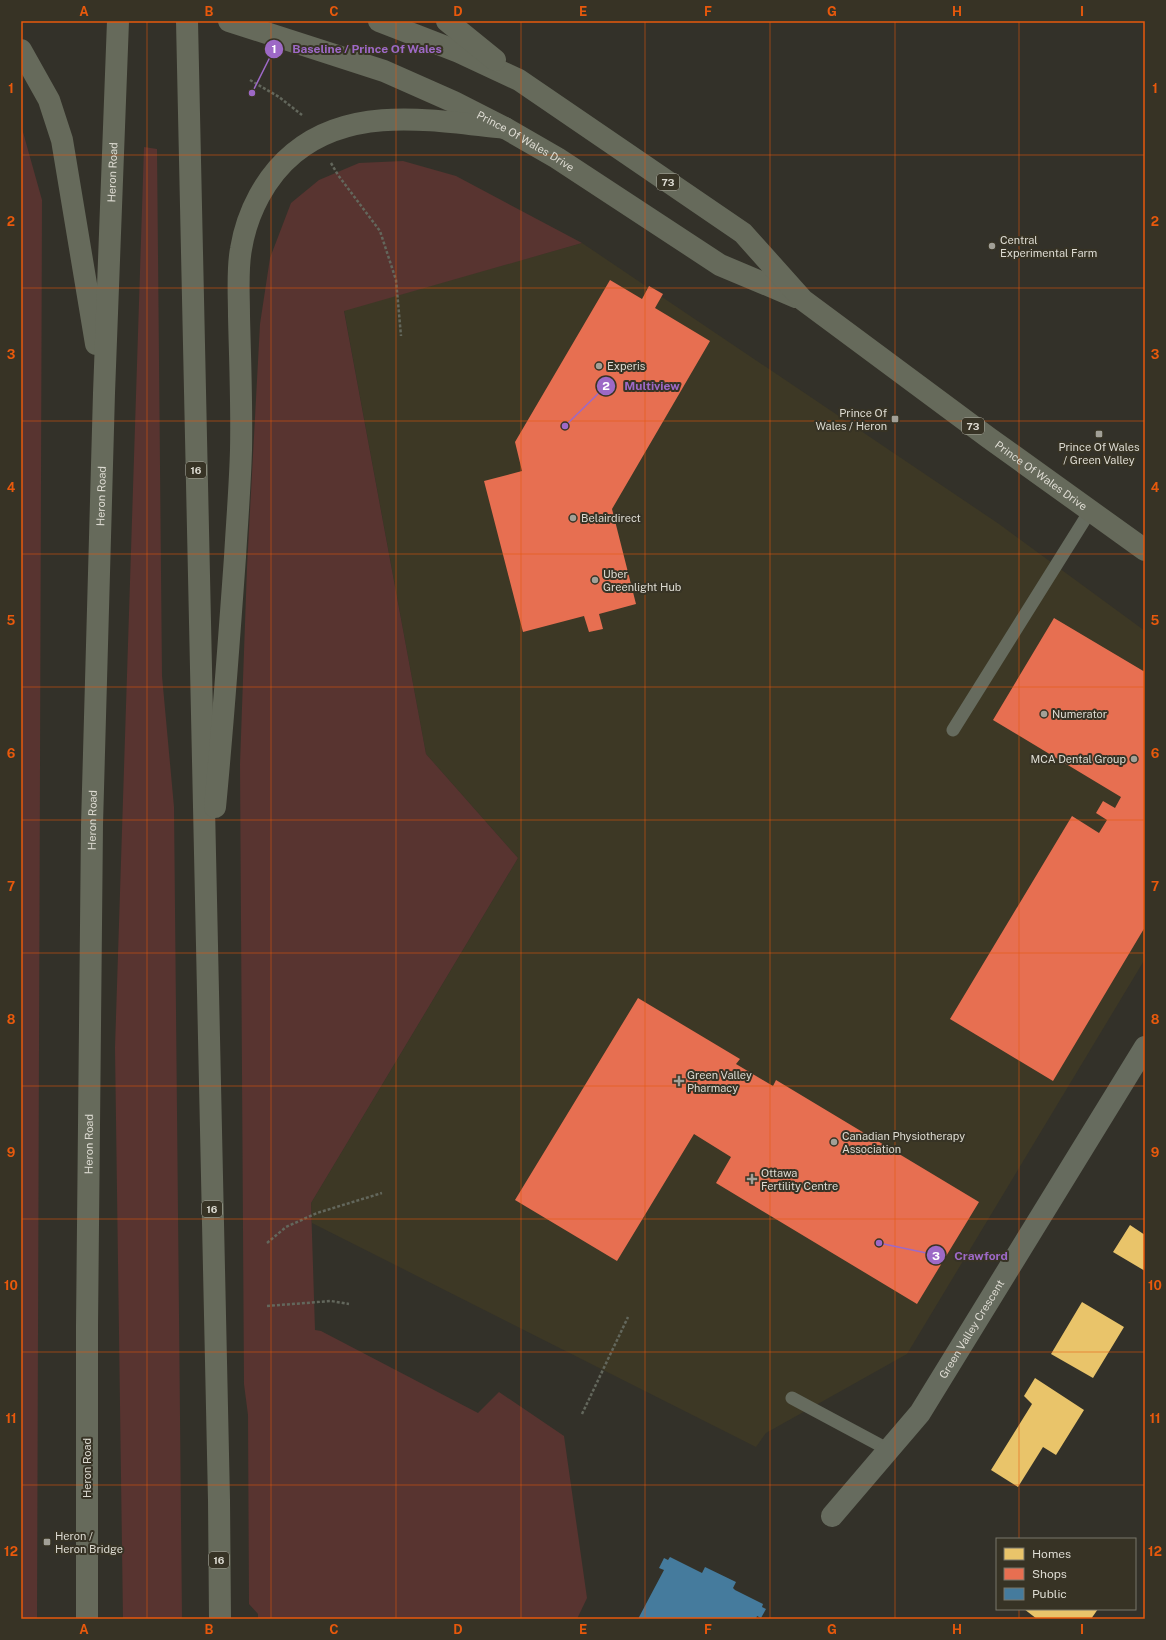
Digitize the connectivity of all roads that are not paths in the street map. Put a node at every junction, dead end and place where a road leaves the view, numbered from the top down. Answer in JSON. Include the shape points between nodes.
{"nodes":[{"id":1,"x":118,"y":21,"type":"edge"},
{"id":2,"x":187,"y":21,"type":"edge"},
{"id":3,"x":229,"y":21,"type":"edge"},
{"id":4,"x":380,"y":21,"type":"edge"},
{"id":5,"x":447,"y":21,"type":"edge"},
{"id":6,"x":21,"y":50,"type":"edge"},
{"id":7,"x":519,"y":80,"type":"junction"},
{"id":8,"x":505,"y":128,"type":"junction"},
{"id":9,"x":803,"y":300,"type":"junction"},
{"id":10,"x":104,"y":393,"type":"junction"},
{"id":11,"x":1090,"y":511,"type":"junction"},
{"id":12,"x":1145,"y":550,"type":"edge"},
{"id":13,"x":953,"y":730,"type":"dead end"},
{"id":14,"x":206,"y":918,"type":"junction"},
{"id":15,"x":1145,"y":1047,"type":"edge"},
{"id":16,"x":792,"y":1398,"type":"dead end"},
{"id":17,"x":889,"y":1450,"type":"junction"},
{"id":18,"x":832,"y":1516,"type":"dead end"},
{"id":19,"x":87,"y":1619,"type":"edge"},
{"id":20,"x":220,"y":1619,"type":"edge"}],
"edges":[{"from":1,"to":10,"type":"main road","name":"Heron Road"},
{"from":2,"to":14,"type":"main road","number":"16"},
{"from":3,"to":8,"type":"main road","name":"Prince Of Wales Drive","number":"73","via":[[384,71]]},
{"from":4,"to":7,"type":"main road","name":"Prince Of Wales Drive","number":"73","via":[[459,52]]},
{"from":5,"to":7,"type":"main road"},
{"from":6,"to":10,"type":"main road","via":[[49,100],[62,140]]},
{"from":7,"to":9,"type":"main road","name":"Prince Of Wales Drive","number":"73","via":[[742,233]]},
{"from":8,"to":9,"type":"main road","name":"Prince Of Wales Drive","number":"73","via":[[557,158],[720,265]]},
{"from":8,"to":14,"type":"main road","via":[[408,119],[379,120],[333,130],[295,152],[275,171],[260,194],[248,222],[241,249],[239,280],[240,465],[226,691]]},
{"from":9,"to":11,"type":"main road","name":"Prince Of Wales Drive","number":"73"},
{"from":10,"to":19,"type":"main road","name":"Heron Road","via":[[92,825]]},
{"from":11,"to":12,"type":"main road","name":"Prince Of Wales Drive","number":"73"},
{"from":11,"to":13,"type":"lane"},
{"from":14,"to":20,"type":"main road","number":"16"},
{"from":15,"to":17,"type":"street","name":"Green Valley Crescent","via":[[920,1413]]},
{"from":16,"to":17,"type":"lane"},
{"from":17,"to":18,"type":"street","name":"Green Valley Crescent"}]}
